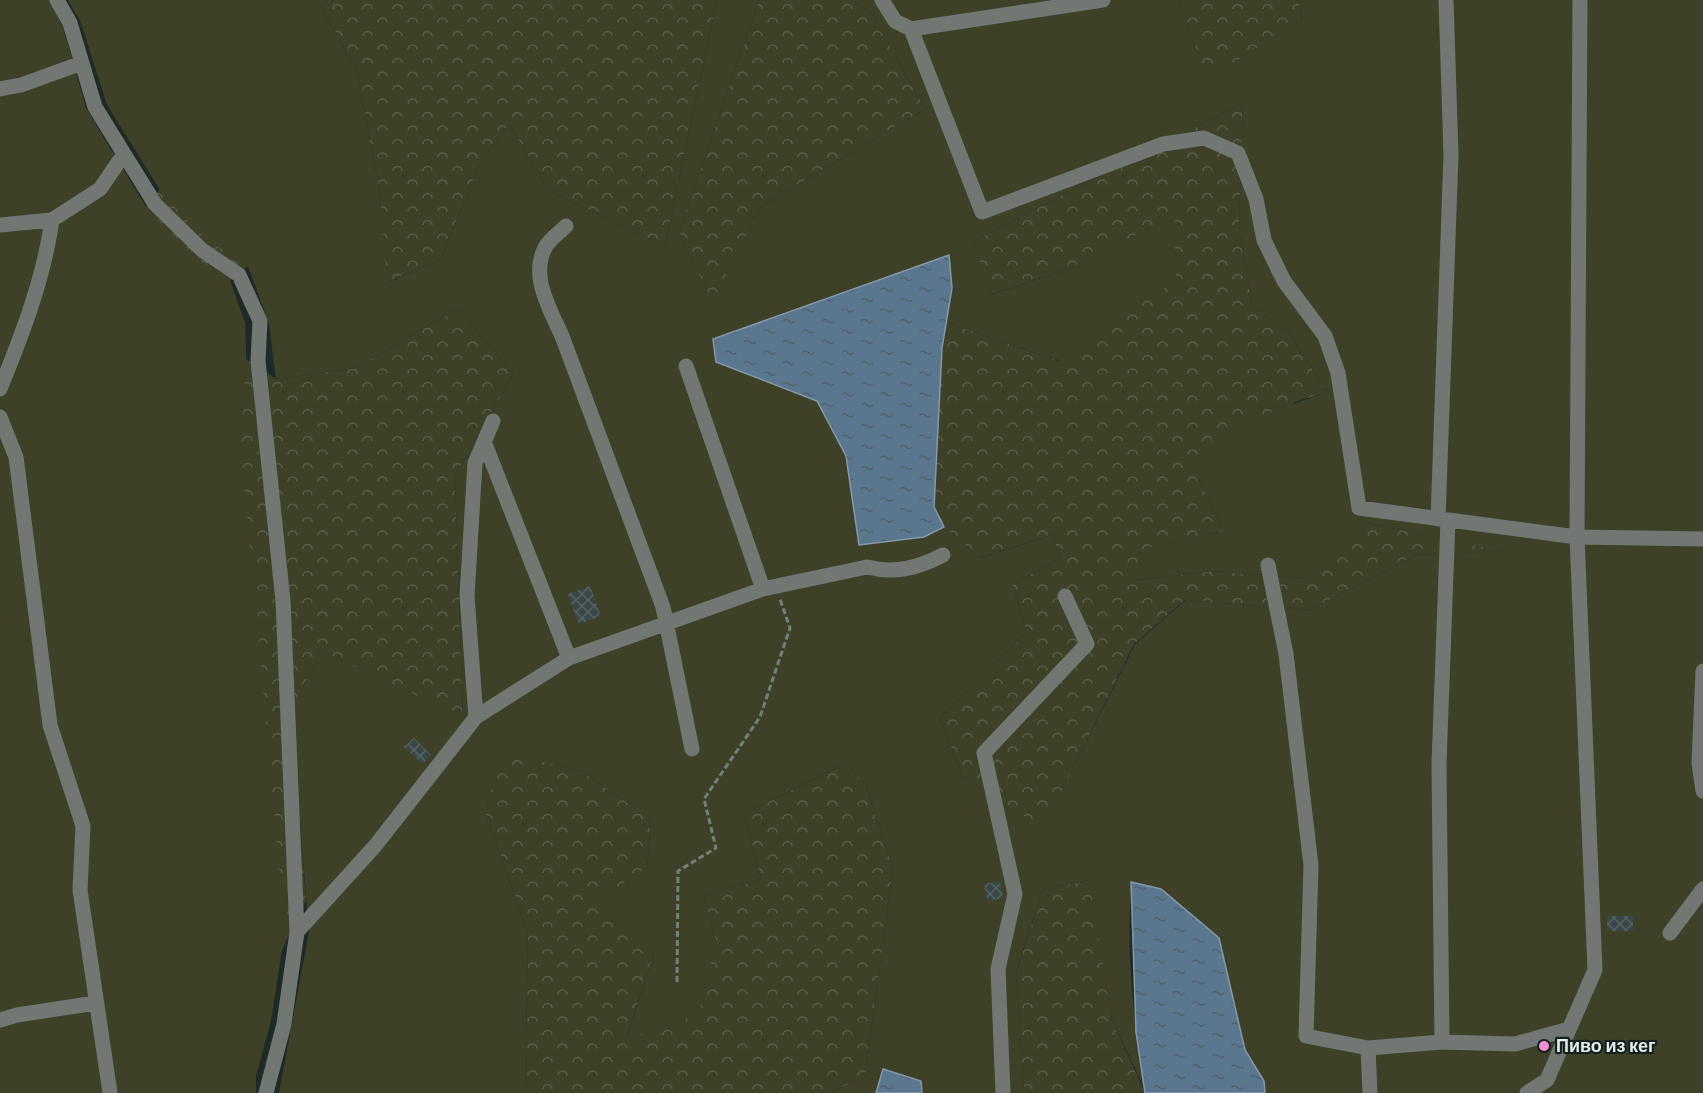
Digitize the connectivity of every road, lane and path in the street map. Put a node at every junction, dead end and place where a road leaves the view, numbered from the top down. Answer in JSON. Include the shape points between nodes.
{"nodes":[{"id":1,"x":57,"y":0,"type":"edge"},
{"id":2,"x":882,"y":0,"type":"edge"},
{"id":3,"x":1103,"y":0,"type":"edge"},
{"id":4,"x":1446,"y":0,"type":"edge"},
{"id":5,"x":1580,"y":0,"type":"edge"},
{"id":6,"x":911,"y":29,"type":"junction"},
{"id":7,"x":82,"y":63,"type":"junction"},
{"id":8,"x":0,"y":88,"type":"edge"},
{"id":9,"x":124,"y":154,"type":"junction"},
{"id":10,"x":52,"y":220,"type":"junction"},
{"id":11,"x":0,"y":225,"type":"edge"},
{"id":12,"x":566,"y":226,"type":"dead end"},
{"id":13,"x":686,"y":366,"type":"dead end"},
{"id":14,"x":0,"y":389,"type":"edge"},
{"id":15,"x":0,"y":417,"type":"edge"},
{"id":16,"x":493,"y":421,"type":"dead end"},
{"id":17,"x":485,"y":444,"type":"junction"},
{"id":18,"x":1443,"y":519,"type":"junction"},
{"id":19,"x":1576,"y":537,"type":"junction"},
{"id":20,"x":1703,"y":539,"type":"edge"},
{"id":21,"x":943,"y":555,"type":"dead end"},
{"id":22,"x":1268,"y":566,"type":"dead end"},
{"id":23,"x":769,"y":588,"type":"junction"},
{"id":24,"x":1065,"y":596,"type":"dead end"},
{"id":25,"x":667,"y":625,"type":"junction"},
{"id":26,"x":569,"y":658,"type":"junction"},
{"id":27,"x":1703,"y":671,"type":"edge"},
{"id":28,"x":476,"y":717,"type":"junction"},
{"id":29,"x":692,"y":749,"type":"dead end"},
{"id":30,"x":1703,"y":791,"type":"edge"},
{"id":31,"x":1703,"y":888,"type":"edge"},
{"id":32,"x":297,"y":932,"type":"junction"},
{"id":33,"x":1670,"y":933,"type":"dead end"},
{"id":34,"x":677,"y":982,"type":"dead end"},
{"id":35,"x":96,"y":1003,"type":"junction"},
{"id":36,"x":0,"y":1020,"type":"edge"},
{"id":37,"x":1569,"y":1029,"type":"junction"},
{"id":38,"x":1442,"y":1042,"type":"junction"},
{"id":39,"x":1368,"y":1048,"type":"junction"},
{"id":40,"x":110,"y":1093,"type":"edge"},
{"id":41,"x":266,"y":1093,"type":"edge"},
{"id":42,"x":1003,"y":1093,"type":"edge"},
{"id":43,"x":1370,"y":1093,"type":"edge"},
{"id":44,"x":1527,"y":1093,"type":"edge"}],
"edges":[{"from":1,"to":7,"type":"street","via":[[70,23]]},
{"from":2,"to":6,"type":"street","via":[[895,21]]},
{"from":3,"to":6,"type":"street"},
{"from":4,"to":18,"type":"street","via":[[1452,155]]},
{"from":5,"to":19,"type":"street"},
{"from":6,"to":18,"type":"street","via":[[982,212],[1163,144],[1204,138],[1239,153],[1256,199],[1264,240],[1284,281],[1325,336],[1335,364],[1359,508]]},
{"from":7,"to":8,"type":"street","via":[[21,85]]},
{"from":7,"to":9,"type":"street","via":[[95,107]]},
{"from":9,"to":10,"type":"street","via":[[100,189]]},
{"from":9,"to":32,"type":"street","via":[[155,204],[202,250],[239,275],[260,321],[258,361],[283,601]]},
{"from":10,"to":11,"type":"street"},
{"from":10,"to":14,"type":"street","via":[[19,344]]},
{"from":12,"to":25,"type":"street","via":[[546,246],[538,269],[546,302]]},
{"from":13,"to":23,"type":"street"},
{"from":15,"to":35,"type":"street","via":[[15,458],[50,725],[84,826],[80,890]]},
{"from":16,"to":17,"type":"street"},
{"from":17,"to":26,"type":"street"},
{"from":17,"to":28,"type":"street","via":[[475,463],[467,596]]},
{"from":18,"to":19,"type":"street"},
{"from":18,"to":38,"type":"street","via":[[1438,764]]},
{"from":19,"to":20,"type":"street"},
{"from":19,"to":37,"type":"street","via":[[1595,970]]},
{"from":21,"to":23,"type":"street","via":[[918,567],[883,571],[867,567]]},
{"from":22,"to":39,"type":"street","via":[[1286,654],[1311,865],[1306,1036]]},
{"from":23,"to":25,"type":"street"},
{"from":23,"to":34,"type":"path","via":[[790,628],[760,717],[704,799],[716,848],[678,871]]},
{"from":24,"to":42,"type":"street","via":[[1087,644],[984,753],[1015,894],[998,969]]},
{"from":25,"to":26,"type":"street"},
{"from":25,"to":29,"type":"street"},
{"from":26,"to":28,"type":"street"},
{"from":27,"to":30,"type":"street","via":[[1699,764]]},
{"from":28,"to":32,"type":"street","via":[[375,846]]},
{"from":31,"to":33,"type":"street"},
{"from":32,"to":41,"type":"street","via":[[284,1024]]},
{"from":35,"to":36,"type":"street"},
{"from":35,"to":40,"type":"street"},
{"from":37,"to":38,"type":"street","via":[[1515,1044]]},
{"from":37,"to":44,"type":"street","via":[[1547,1080]]},
{"from":38,"to":39,"type":"street"},
{"from":39,"to":43,"type":"street"}]}
